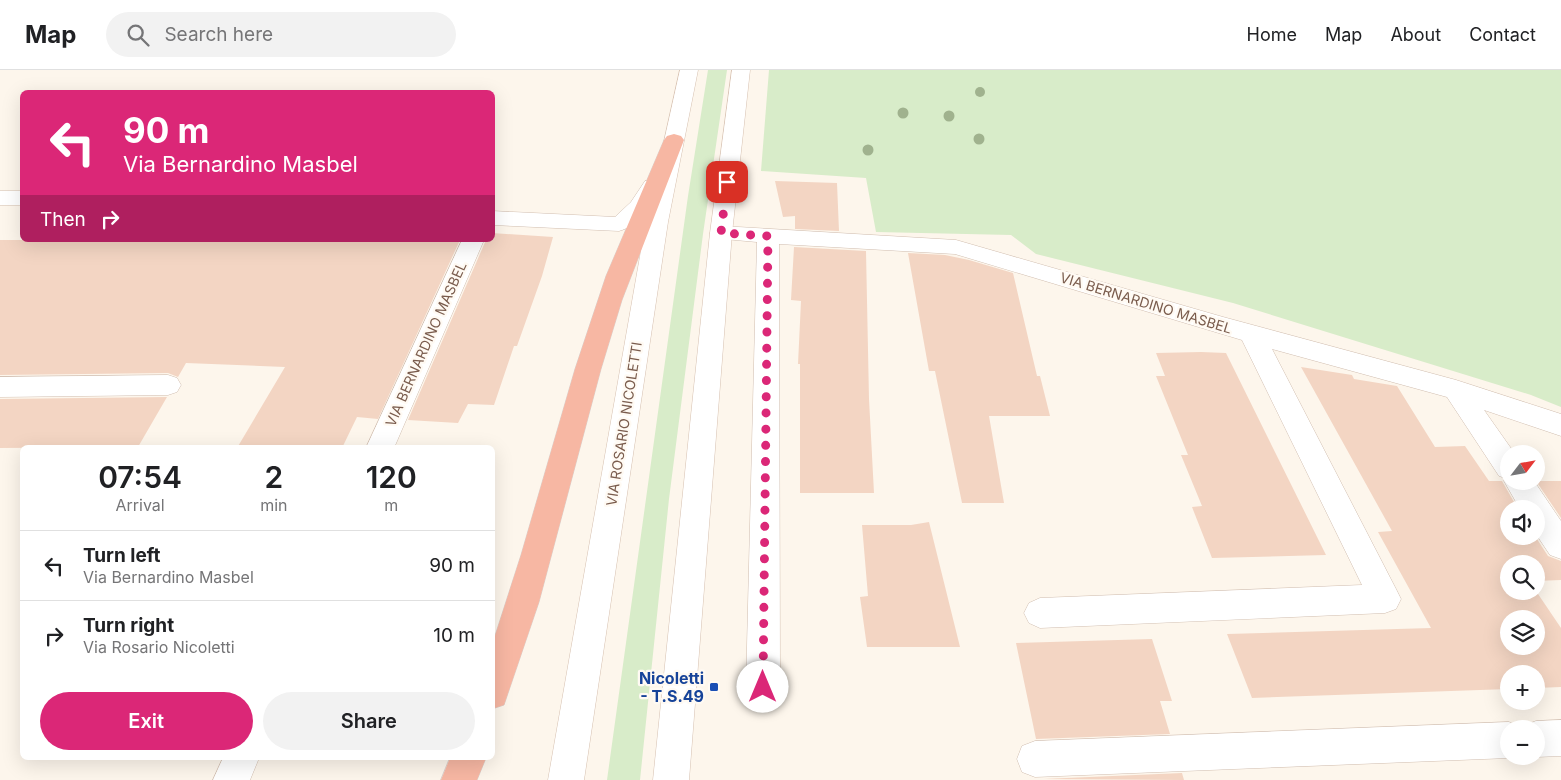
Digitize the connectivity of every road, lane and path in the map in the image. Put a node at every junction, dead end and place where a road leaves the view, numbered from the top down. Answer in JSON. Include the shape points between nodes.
{"nodes":[{"id":1,"x":689,"y":70,"type":"edge"},
{"id":2,"x":741,"y":70,"type":"edge"},
{"id":3,"x":674,"y":140,"type":"junction"},
{"id":4,"x":658,"y":178,"type":"junction"},
{"id":5,"x":0,"y":198,"type":"edge"},
{"id":6,"x":20,"y":198,"type":"edge"},
{"id":7,"x":495,"y":218,"type":"edge"},
{"id":8,"x":721,"y":233,"type":"junction"},
{"id":9,"x":768,"y":236,"type":"junction"},
{"id":10,"x":471,"y":242,"type":"edge"},
{"id":11,"x":1252,"y":334,"type":"junction"},
{"id":12,"x":168,"y":385,"type":"dead end"},
{"id":13,"x":0,"y":387,"type":"edge"},
{"id":14,"x":1456,"y":390,"type":"junction"},
{"id":15,"x":1561,"y":425,"type":"edge"},
{"id":16,"x":381,"y":445,"type":"edge"},
{"id":17,"x":1500,"y":455,"type":"edge"},
{"id":18,"x":1545,"y":522,"type":"edge"},
{"id":19,"x":1561,"y":546,"type":"edge"},
{"id":20,"x":1040,"y":613,"type":"dead end"},
{"id":21,"x":495,"y":686,"type":"edge"},
{"id":22,"x":763,"y":687,"type":"dead end"},
{"id":23,"x":1561,"y":738,"type":"edge"},
{"id":24,"x":1545,"y":739,"type":"edge"},
{"id":25,"x":1500,"y":740,"type":"edge"},
{"id":26,"x":1036,"y":759,"type":"dead end"},
{"id":27,"x":240,"y":760,"type":"edge"},
{"id":28,"x":467,"y":760,"type":"edge"},
{"id":29,"x":231,"y":780,"type":"edge"},
{"id":30,"x":459,"y":780,"type":"edge"},
{"id":31,"x":566,"y":780,"type":"edge"},
{"id":32,"x":671,"y":780,"type":"edge"}],
"edges":[{"from":1,"to":3,"type":"street","name":"VIA ROSARIO NICOLETTI"},
{"from":2,"to":8,"type":"street"},
{"from":3,"to":4,"type":"highway"},
{"from":3,"to":31,"type":"street","name":"VIA ROSARIO NICOLETTI"},
{"from":4,"to":7,"type":"street","via":[[640,207],[628,220],[619,224]]},
{"from":4,"to":21,"type":"highway","via":[[633,233],[602,322],[525,594]]},
{"from":5,"to":6,"type":"street"},
{"from":8,"to":9,"type":"street","name":"VIA BERNARDINO MASBEL"},
{"from":8,"to":32,"type":"street"},
{"from":9,"to":11,"type":"street","name":"VIA BERNARDINO MASBEL","via":[[956,246]]},
{"from":9,"to":22,"type":"street"},
{"from":10,"to":16,"type":"street","name":"VIA BERNARDINO MASBEL"},
{"from":11,"to":14,"type":"street","name":"VIA BERNARDINO MASBEL"},
{"from":11,"to":20,"type":"street","via":[[1384,599]]},
{"from":12,"to":13,"type":"street"},
{"from":14,"to":15,"type":"street","name":"VIA BERNARDINO MASBEL"},
{"from":14,"to":17,"type":"street"},
{"from":18,"to":19,"type":"street"},
{"from":23,"to":24,"type":"street"},
{"from":25,"to":26,"type":"street"},
{"from":27,"to":29,"type":"street"},
{"from":28,"to":30,"type":"highway"}]}
